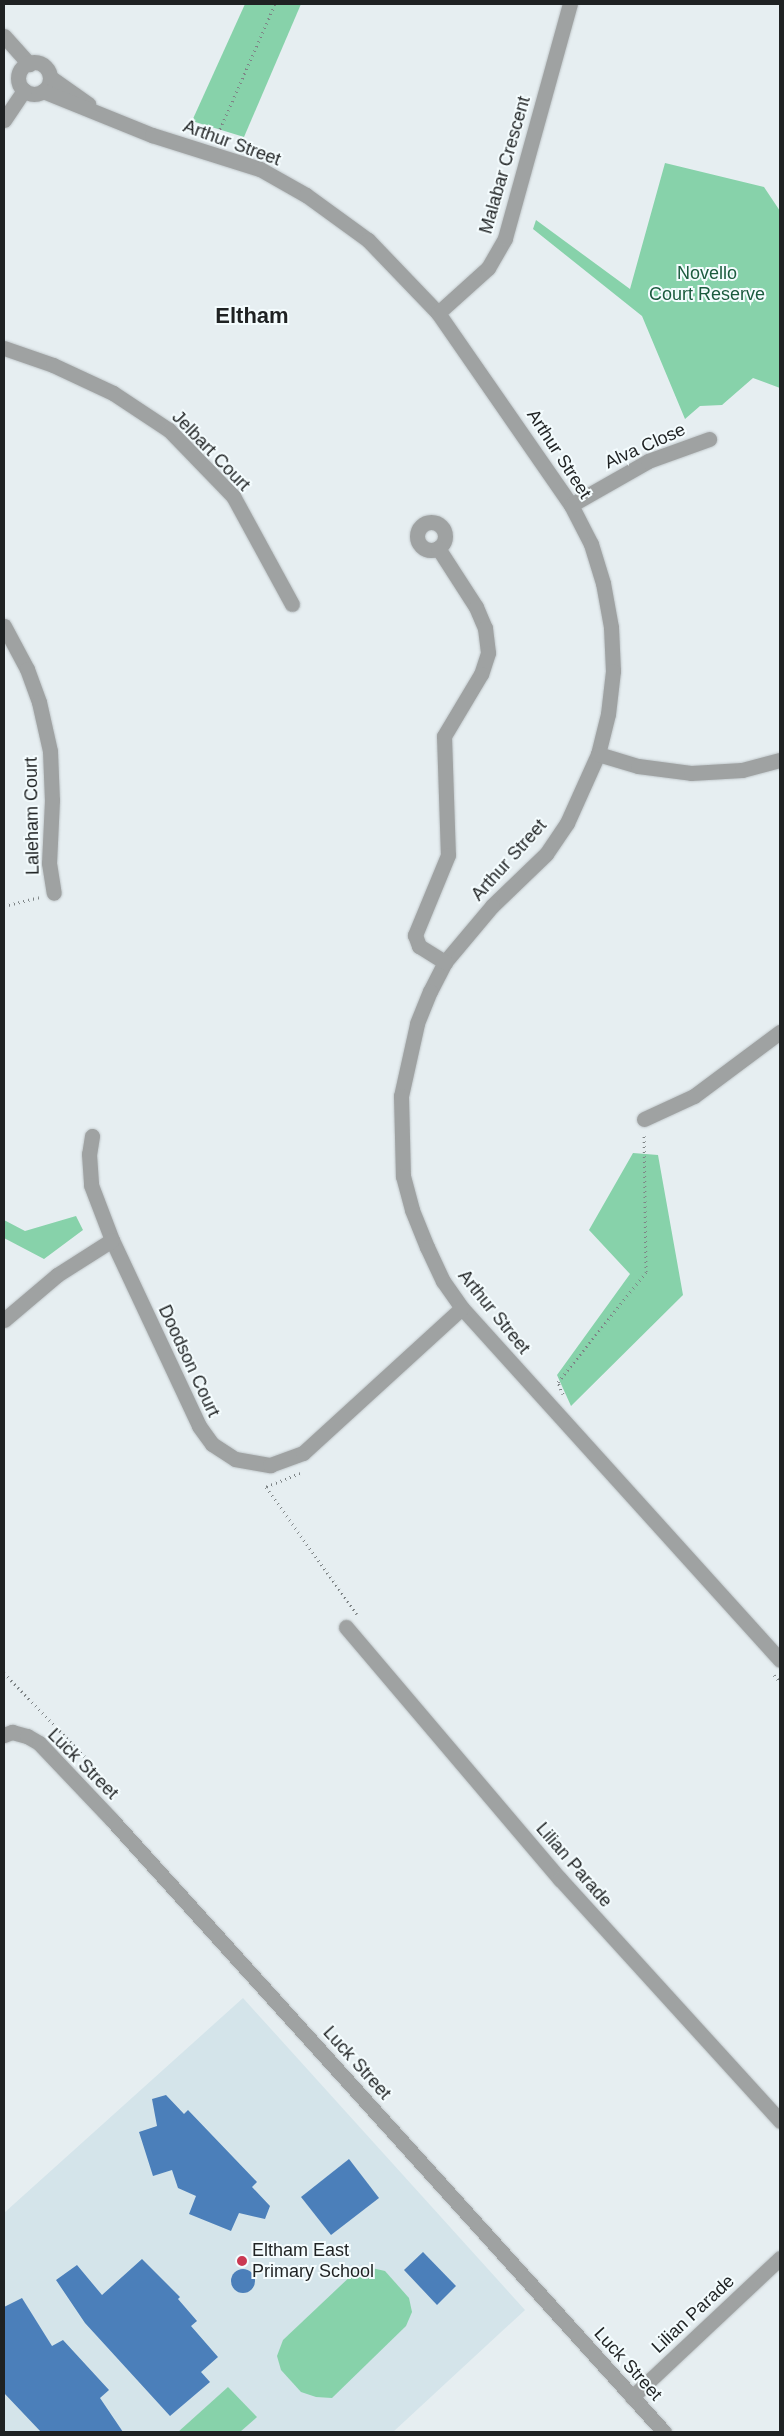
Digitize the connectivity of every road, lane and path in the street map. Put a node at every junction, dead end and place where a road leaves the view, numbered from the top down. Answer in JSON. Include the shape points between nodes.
{"nodes":[{"id":1,"x":275,"y":4,"type":"edge"},
{"id":2,"x":570,"y":4,"type":"edge"},
{"id":3,"x":4,"y":36,"type":"edge"},
{"id":4,"x":4,"y":46,"type":"edge"},
{"id":5,"x":25,"y":67,"type":"junction"},
{"id":6,"x":50,"y":77,"type":"junction"},
{"id":7,"x":24,"y":90,"type":"junction"},
{"id":8,"x":43,"y":92,"type":"junction"},
{"id":9,"x":4,"y":120,"type":"edge"},
{"id":10,"x":112,"y":120,"type":"junction"},
{"id":11,"x":210,"y":153,"type":"junction"},
{"id":12,"x":438,"y":313,"type":"junction"},
{"id":13,"x":4,"y":348,"type":"edge"},
{"id":14,"x":709,"y":439,"type":"dead end"},
{"id":15,"x":571,"y":505,"type":"junction"},
{"id":16,"x":438,"y":548,"type":"dead end"},
{"id":17,"x":292,"y":604,"type":"dead end"},
{"id":18,"x":4,"y":626,"type":"edge"},
{"id":19,"x":598,"y":754,"type":"junction"},
{"id":20,"x":780,"y":760,"type":"edge"},
{"id":21,"x":54,"y":893,"type":"joint"},
{"id":22,"x":4,"y":906,"type":"edge"},
{"id":23,"x":445,"y":962,"type":"junction"},
{"id":24,"x":780,"y":1032,"type":"edge"},
{"id":25,"x":644,"y":1119,"type":"joint"},
{"id":26,"x":92,"y":1136,"type":"dead end"},
{"id":27,"x":112,"y":1240,"type":"junction"},
{"id":28,"x":462,"y":1308,"type":"junction"},
{"id":29,"x":4,"y":1320,"type":"edge"},
{"id":30,"x":564,"y":1397,"type":"dead end"},
{"id":31,"x":307,"y":1469,"type":"dead end"},
{"id":32,"x":363,"y":1622,"type":"dead end"},
{"id":33,"x":346,"y":1627,"type":"dead end"},
{"id":34,"x":774,"y":1664,"type":"edge"},
{"id":35,"x":780,"y":1682,"type":"edge"},
{"id":36,"x":8,"y":1734,"type":"edge"},
{"id":37,"x":780,"y":2121,"type":"edge"},
{"id":38,"x":780,"y":2258,"type":"edge"},
{"id":39,"x":632,"y":2397,"type":"junction"},
{"id":40,"x":664,"y":2432,"type":"edge"}],
"edges":[{"from":1,"to":11,"type":"path"},
{"from":2,"to":12,"type":"street","name":"Malabar Crescent","via":[[505,238],[488,268]]},
{"from":3,"to":5,"type":"street"},
{"from":4,"to":5,"type":"street"},
{"from":5,"to":6,"type":"street","via":[[44,66]]},
{"from":5,"to":7,"type":"street","via":[[19,81]]},
{"from":6,"to":8,"type":"street"},
{"from":6,"to":10,"type":"street","name":"Arthur Street"},
{"from":7,"to":8,"type":"street","via":[[32,94]]},
{"from":7,"to":9,"type":"street"},
{"from":8,"to":10,"type":"street","name":"Arthur Street"},
{"from":10,"to":11,"type":"street","name":"Arthur Street"},
{"from":11,"to":12,"type":"street","name":"Arthur Street","via":[[260,169],[306,195],[368,240]]},
{"from":12,"to":15,"type":"street","name":"Arthur Street"},
{"from":13,"to":17,"type":"street","name":"Jelbart Court","via":[[53,365],[113,393],[169,430],[233,496]]},
{"from":14,"to":15,"type":"street","name":"Alva Close","via":[[648,461]]},
{"from":15,"to":19,"type":"street","name":"Arthur Street","via":[[594,551],[604,583],[611,627],[613,671],[608,714]]},
{"from":16,"to":23,"type":"street","via":[[476,607],[485,628],[488,653],[481,674],[444,736],[448,855],[415,935],[419,946]]},
{"from":18,"to":21,"type":"street","name":"Laleham Court","via":[[27,669],[39,702],[50,751],[49,862]]},
{"from":19,"to":20,"type":"street","via":[[638,766],[691,773],[742,770]]},
{"from":19,"to":23,"type":"street","name":"Arthur Street","via":[[567,824],[546,854],[492,906]]},
{"from":21,"to":22,"type":"path"},
{"from":23,"to":28,"type":"street","name":"Arthur Street","via":[[417,1024],[408,1058],[401,1096],[400,1137],[412,1210],[443,1281]]},
{"from":24,"to":25,"type":"street","via":[[694,1096]]},
{"from":25,"to":30,"type":"path","via":[[646,1272],[558,1382]]},
{"from":26,"to":27,"type":"street","name":"Doodson Court","via":[[89,1154],[91,1185]]},
{"from":27,"to":28,"type":"street","name":"Doodson Court","via":[[204,1435],[228,1455],[259,1466],[283,1463],[303,1454]]},
{"from":27,"to":29,"type":"street","via":[[57,1275]]},
{"from":28,"to":34,"type":"street","name":"Arthur Street"},
{"from":31,"to":32,"type":"path","via":[[266,1487]]},
{"from":33,"to":37,"type":"street","name":"Lilian Parade","via":[[583,1905]]},
{"from":34,"to":35,"type":"path"},
{"from":36,"to":39,"type":"street","name":"Luck Street","via":[[39,1743],[112,1820]]},
{"from":38,"to":39,"type":"street","name":"Lilian Parade"},
{"from":39,"to":40,"type":"street","name":"Luck Street"}]}
